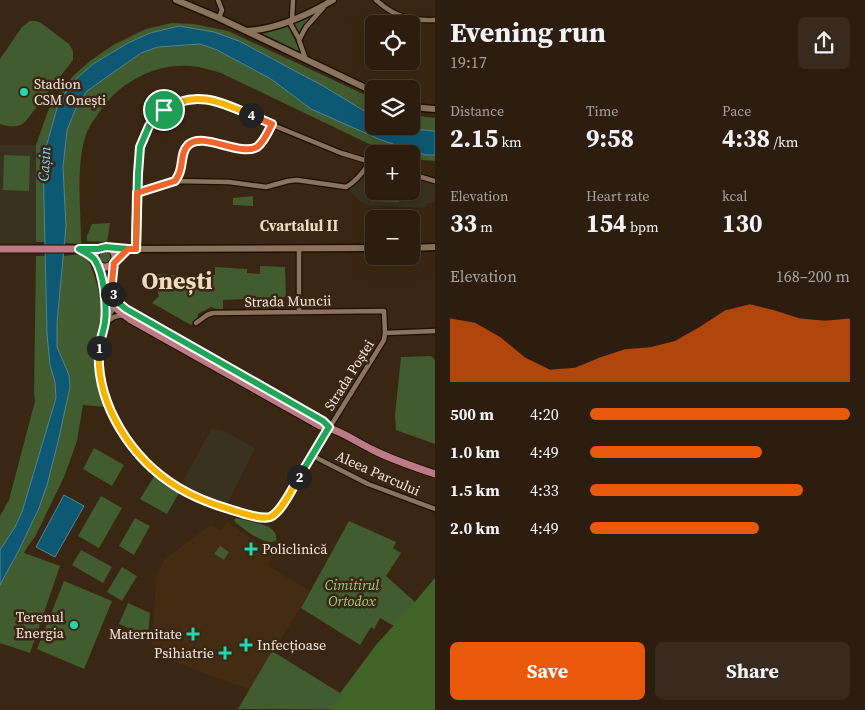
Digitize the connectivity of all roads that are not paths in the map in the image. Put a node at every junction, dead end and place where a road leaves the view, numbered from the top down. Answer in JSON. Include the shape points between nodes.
{"nodes":[{"id":1,"x":176,"y":0,"type":"edge"},
{"id":2,"x":218,"y":0,"type":"edge"},
{"id":3,"x":293,"y":0,"type":"edge"},
{"id":4,"x":376,"y":0,"type":"edge"},
{"id":5,"x":330,"y":2,"type":"edge"},
{"id":6,"x":219,"y":18,"type":"junction"},
{"id":7,"x":290,"y":20,"type":"junction"},
{"id":8,"x":435,"y":20,"type":"edge"},
{"id":9,"x":246,"y":32,"type":"junction"},
{"id":10,"x":299,"y":40,"type":"junction"},
{"id":11,"x":306,"y":60,"type":"junction"},
{"id":12,"x":365,"y":88,"type":"edge"},
{"id":13,"x":420,"y":108,"type":"edge"},
{"id":14,"x":435,"y":109,"type":"edge"},
{"id":15,"x":272,"y":124,"type":"junction"},
{"id":16,"x":365,"y":161,"type":"edge"},
{"id":17,"x":365,"y":170,"type":"edge"},
{"id":18,"x":420,"y":177,"type":"edge"},
{"id":19,"x":175,"y":181,"type":"junction"},
{"id":20,"x":435,"y":181,"type":"edge"},
{"id":21,"x":137,"y":193,"type":"junction"},
{"id":22,"x":109,"y":248,"type":"junction"},
{"id":23,"x":298,"y":248,"type":"junction"},
{"id":24,"x":365,"y":248,"type":"edge"},
{"id":25,"x":420,"y":248,"type":"edge"},
{"id":26,"x":435,"y":248,"type":"edge"},
{"id":27,"x":0,"y":249,"type":"edge"},
{"id":28,"x":79,"y":249,"type":"junction"},
{"id":29,"x":98,"y":249,"type":"junction"},
{"id":30,"x":128,"y":249,"type":"junction"},
{"id":31,"x":136,"y":249,"type":"junction"},
{"id":32,"x":96,"y":262,"type":"junction"},
{"id":33,"x":114,"y":262,"type":"junction"},
{"id":34,"x":105,"y":291,"type":"junction"},
{"id":35,"x":116,"y":305,"type":"junction"},
{"id":36,"x":384,"y":310,"type":"joint"},
{"id":37,"x":299,"y":312,"type":"junction"},
{"id":38,"x":123,"y":314,"type":"junction"},
{"id":39,"x":133,"y":317,"type":"junction"},
{"id":40,"x":196,"y":323,"type":"dead end"},
{"id":41,"x":105,"y":324,"type":"junction"},
{"id":42,"x":435,"y":331,"type":"edge"},
{"id":43,"x":385,"y":333,"type":"junction"},
{"id":44,"x":329,"y":427,"type":"junction"},
{"id":45,"x":313,"y":456,"type":"junction"},
{"id":46,"x":435,"y":474,"type":"edge"},
{"id":47,"x":435,"y":509,"type":"edge"}],
"edges":[{"from":1,"to":6,"type":"main road"},
{"from":2,"to":6,"type":"street","via":[[222,10]]},
{"from":3,"to":7,"type":"street"},
{"from":4,"to":8,"type":"street","via":[[403,18]]},
{"from":5,"to":7,"type":"main road"},
{"from":5,"to":10,"type":"street","via":[[306,27]]},
{"from":6,"to":9,"type":"main road"},
{"from":7,"to":9,"type":"main road"},
{"from":7,"to":10,"type":"street"},
{"from":9,"to":11,"type":"main road"},
{"from":10,"to":11,"type":"street"},
{"from":11,"to":12,"type":"main road"},
{"from":13,"to":14,"type":"main road"},
{"from":15,"to":16,"type":"street"},
{"from":15,"to":19,"type":"street","via":[[262,142],[250,149],[202,141],[190,143],[184,150]]},
{"from":15,"to":21,"type":"street","via":[[207,99],[190,99],[174,104],[153,121],[142,140]]},
{"from":17,"to":19,"type":"street","via":[[346,187],[301,180],[266,187],[229,182]]},
{"from":18,"to":20,"type":"street"},
{"from":19,"to":21,"type":"street"},
{"from":21,"to":31,"type":"street"},
{"from":22,"to":29,"type":"main road"},
{"from":22,"to":30,"type":"main road"},
{"from":22,"to":33,"type":"main road","via":[[115,253]]},
{"from":23,"to":24,"type":"main road"},
{"from":23,"to":31,"type":"main road"},
{"from":23,"to":37,"type":"street"},
{"from":25,"to":26,"type":"main road"},
{"from":27,"to":28,"type":"main road"},
{"from":28,"to":29,"type":"main road"},
{"from":28,"to":32,"type":"main road"},
{"from":29,"to":32,"type":"main road"},
{"from":30,"to":31,"type":"main road"},
{"from":30,"to":33,"type":"main road"},
{"from":32,"to":33,"type":"main road","via":[[105,268]]},
{"from":32,"to":34,"type":"main road"},
{"from":33,"to":35,"type":"main road","via":[[112,288]]},
{"from":34,"to":35,"type":"main road","via":[[108,300]]},
{"from":34,"to":41,"type":"street"},
{"from":35,"to":38,"type":"main road"},
{"from":35,"to":39,"type":"main road"},
{"from":35,"to":41,"type":"street"},
{"from":36,"to":37,"type":"street","name":"Strada Muncii"},
{"from":36,"to":43,"type":"street","name":"Strada Poștei"},
{"from":37,"to":40,"type":"street","name":"Strada Muncii","via":[[213,314]]},
{"from":38,"to":39,"type":"main road"},
{"from":38,"to":41,"type":"street"},
{"from":39,"to":44,"type":"main road","via":[[320,426]]},
{"from":41,"to":45,"type":"street","name":"Strada Poștei","via":[[98,360],[108,405],[142,457],[179,488],[215,504],[266,518],[279,509]]},
{"from":42,"to":43,"type":"street","name":"Strada Poștei"},
{"from":43,"to":44,"type":"street","name":"Strada Poștei","via":[[381,345]]},
{"from":44,"to":45,"type":"street","name":"Strada Poștei"},
{"from":44,"to":46,"type":"main road","via":[[388,457]]},
{"from":45,"to":47,"type":"street","name":"Aleea Parcului","via":[[368,484]]}]}
